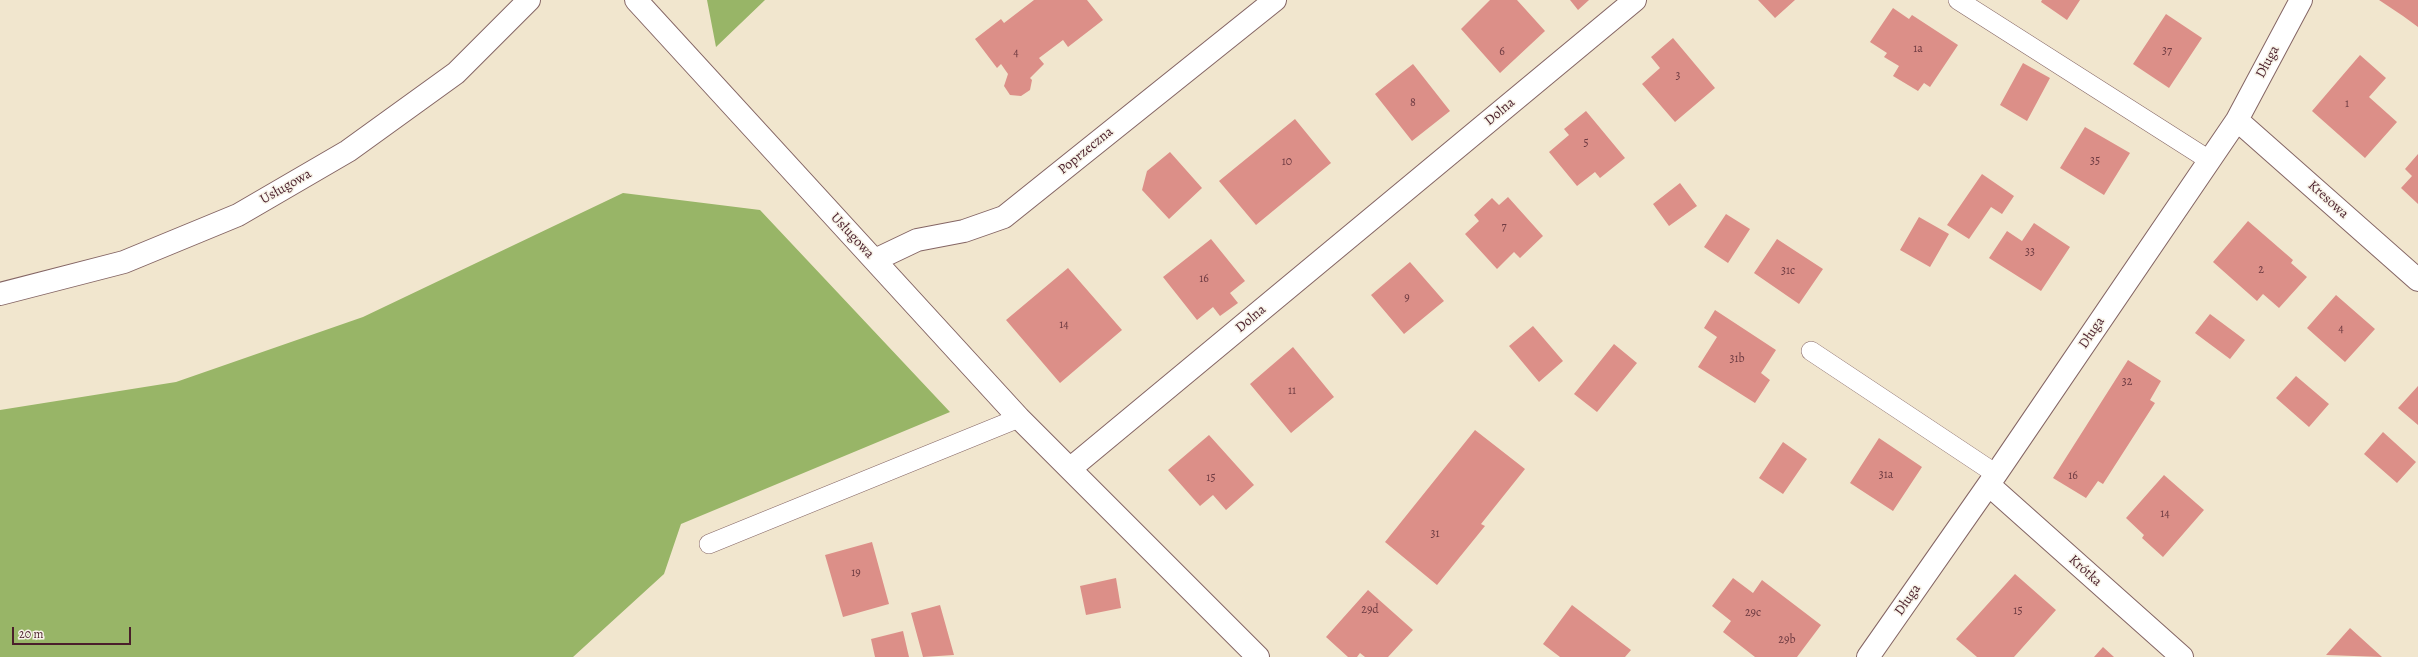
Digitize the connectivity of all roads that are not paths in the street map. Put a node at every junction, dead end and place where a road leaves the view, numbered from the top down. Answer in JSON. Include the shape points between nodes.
{"nodes":[{"id":1,"x":529,"y":0,"type":"edge"},
{"id":2,"x":636,"y":0,"type":"edge"},
{"id":3,"x":1275,"y":0,"type":"edge"},
{"id":4,"x":1635,"y":0,"type":"edge"},
{"id":5,"x":1958,"y":0,"type":"edge"},
{"id":6,"x":2301,"y":0,"type":"edge"},
{"id":7,"x":2238,"y":120,"type":"junction"},
{"id":8,"x":2209,"y":160,"type":"junction"},
{"id":9,"x":874,"y":260,"type":"junction"},
{"id":10,"x":2418,"y":280,"type":"edge"},
{"id":11,"x":0,"y":294,"type":"edge"},
{"id":12,"x":1811,"y":351,"type":"dead end"},
{"id":13,"x":1019,"y":418,"type":"junction"},
{"id":14,"x":1071,"y":468,"type":"junction"},
{"id":15,"x":1992,"y":480,"type":"junction"},
{"id":16,"x":709,"y":544,"type":"dead end"},
{"id":17,"x":1258,"y":657,"type":"edge"},
{"id":18,"x":1868,"y":657,"type":"edge"},
{"id":19,"x":2182,"y":657,"type":"edge"}],
"edges":[{"from":1,"to":11,"type":"street","name":"Usługowa","via":[[456,73],[348,151],[238,215],[124,262]]},
{"from":2,"to":9,"type":"street","name":"Usługowa"},
{"from":3,"to":9,"type":"street","name":"Poprzeczna","via":[[1004,217],[964,231],[917,240]]},
{"from":4,"to":14,"type":"street","name":"Dolna"},
{"from":5,"to":8,"type":"lane"},
{"from":6,"to":7,"type":"street","name":"Długa"},
{"from":7,"to":8,"type":"street","name":"Długa"},
{"from":7,"to":10,"type":"street","name":"Kresowa"},
{"from":8,"to":15,"type":"street","name":"Długa"},
{"from":9,"to":13,"type":"street","name":"Usługowa"},
{"from":12,"to":15,"type":"lane"},
{"from":13,"to":14,"type":"street","name":"Usługowa"},
{"from":13,"to":16,"type":"lane"},
{"from":14,"to":17,"type":"street"},
{"from":15,"to":18,"type":"street","name":"Długa"},
{"from":15,"to":19,"type":"street","name":"Krótka"}]}
